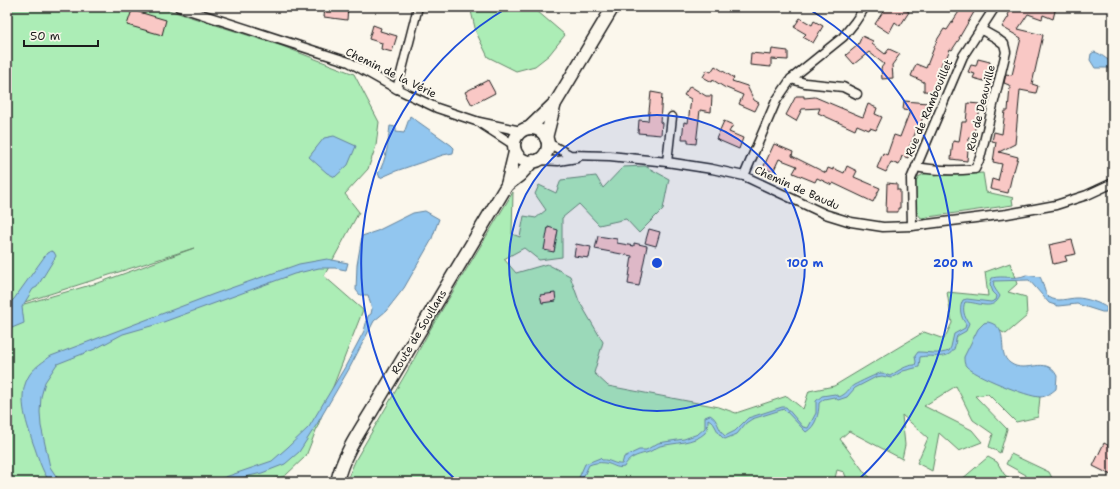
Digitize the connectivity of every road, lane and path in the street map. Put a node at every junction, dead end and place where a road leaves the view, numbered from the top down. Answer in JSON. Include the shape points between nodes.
{"nodes":[{"id":1,"x":179,"y":7,"type":"edge"},
{"id":2,"x":418,"y":7,"type":"edge"},
{"id":3,"x":613,"y":7,"type":"edge"},
{"id":4,"x":865,"y":7,"type":"edge"},
{"id":5,"x":994,"y":7,"type":"edge"},
{"id":6,"x":980,"y":29,"type":"junction"},
{"id":7,"x":791,"y":79,"type":"junction"},
{"id":8,"x":397,"y":89,"type":"junction"},
{"id":9,"x":857,"y":94,"type":"dead end"},
{"id":10,"x":556,"y":102,"type":"junction"},
{"id":11,"x":672,"y":117,"type":"dead end"},
{"id":12,"x":479,"y":122,"type":"junction"},
{"id":13,"x":525,"y":129,"type":"junction"},
{"id":14,"x":547,"y":140,"type":"junction"},
{"id":15,"x":515,"y":148,"type":"junction"},
{"id":16,"x":588,"y":156,"type":"junction"},
{"id":17,"x":536,"y":161,"type":"junction"},
{"id":18,"x":667,"y":162,"type":"junction"},
{"id":19,"x":916,"y":167,"type":"junction"},
{"id":20,"x":744,"y":176,"type":"junction"},
{"id":21,"x":1113,"y":183,"type":"edge"},
{"id":22,"x":507,"y":185,"type":"junction"},
{"id":23,"x":912,"y":226,"type":"junction"},
{"id":24,"x":338,"y":482,"type":"edge"}],
"edges":[{"from":1,"to":8,"type":"street","name":"Chemin de la Vérie","via":[[350,62]]},
{"from":2,"to":8,"type":"street"},
{"from":3,"to":10,"type":"main road"},
{"from":4,"to":7,"type":"street","via":[[843,37]]},
{"from":5,"to":6,"type":"street","name":"Rue de Rambouillet"},
{"from":6,"to":19,"type":"street","name":"Rue de Rambouillet","via":[[963,56]]},
{"from":6,"to":19,"type":"street","name":"Rue de Deauville","via":[[1004,44],[1006,52],[980,158],[975,169],[933,171]]},
{"from":7,"to":9,"type":"street","via":[[844,87]]},
{"from":7,"to":20,"type":"street","via":[[776,101]]},
{"from":8,"to":12,"type":"street","name":"Chemin de la Vérie","via":[[437,108]]},
{"from":10,"to":13,"type":"main road"},
{"from":10,"to":14,"type":"main road"},
{"from":11,"to":18,"type":"street"},
{"from":12,"to":13,"type":"street","name":"Chemin de la Vérie"},
{"from":12,"to":15,"type":"street","name":"Chemin de la Vérie"},
{"from":13,"to":14,"type":"main road","via":[[540,130]]},
{"from":13,"to":15,"type":"main road","via":[[516,137]]},
{"from":14,"to":16,"type":"street","name":"Chemin de Baudu","via":[[570,155]]},
{"from":14,"to":17,"type":"main road","via":[[546,152]]},
{"from":15,"to":17,"type":"main road","via":[[523,160]]},
{"from":15,"to":22,"type":"main road","name":"Route de Soullans"},
{"from":16,"to":17,"type":"street","name":"Chemin de Baudu","via":[[558,161]]},
{"from":16,"to":18,"type":"street","name":"Chemin de Baudu"},
{"from":17,"to":22,"type":"main road","name":"Route de Soullans"},
{"from":18,"to":20,"type":"street","name":"Chemin de Baudu"},
{"from":19,"to":23,"type":"street","name":"Rue de Rambouillet","via":[[911,179]]},
{"from":20,"to":23,"type":"street","name":"Chemin de Baudu","via":[[825,214],[851,222],[883,227]]},
{"from":21,"to":23,"type":"street","name":"Chemin de Baudu","via":[[1056,205]]},
{"from":22,"to":24,"type":"main road","name":"Route de Soullans","via":[[353,442]]}]}
